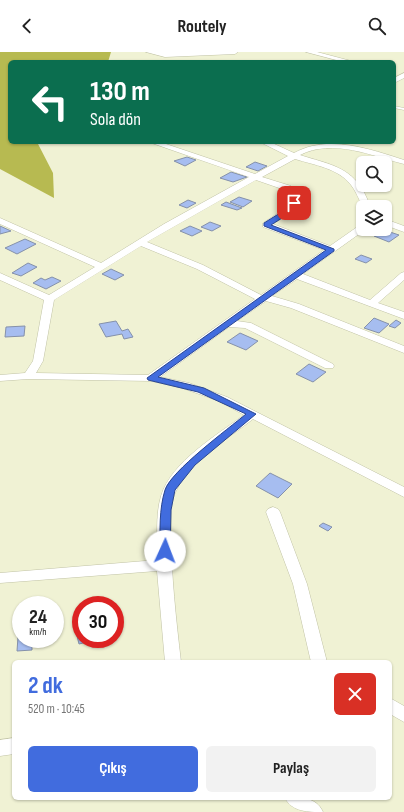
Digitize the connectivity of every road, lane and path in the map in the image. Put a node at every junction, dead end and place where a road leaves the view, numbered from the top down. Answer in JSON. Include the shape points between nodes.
{"nodes":[{"id":1,"x":233,"y":52,"type":"edge"},
{"id":2,"x":309,"y":52,"type":"edge"},
{"id":3,"x":149,"y":54,"type":"edge"},
{"id":4,"x":234,"y":60,"type":"dead end"},
{"id":5,"x":343,"y":60,"type":"edge"},
{"id":6,"x":159,"y":144,"type":"edge"},
{"id":7,"x":268,"y":144,"type":"edge"},
{"id":8,"x":336,"y":144,"type":"edge"},
{"id":9,"x":294,"y":156,"type":"junction"},
{"id":10,"x":404,"y":162,"type":"edge"},
{"id":11,"x":255,"y":177,"type":"junction"},
{"id":12,"x":363,"y":200,"type":"edge"},
{"id":13,"x":0,"y":221,"type":"edge"},
{"id":14,"x":392,"y":225,"type":"edge"},
{"id":15,"x":404,"y":229,"type":"edge"},
{"id":16,"x":356,"y":232,"type":"edge"},
{"id":17,"x":141,"y":243,"type":"junction"},
{"id":18,"x":331,"y":250,"type":"junction"},
{"id":19,"x":101,"y":266,"type":"junction"},
{"id":20,"x":296,"y":275,"type":"junction"},
{"id":21,"x":404,"y":275,"type":"edge"},
{"id":22,"x":0,"y":276,"type":"edge"},
{"id":23,"x":263,"y":298,"type":"junction"},
{"id":24,"x":49,"y":299,"type":"junction"},
{"id":25,"x":372,"y":303,"type":"junction"},
{"id":26,"x":404,"y":316,"type":"edge"},
{"id":27,"x":228,"y":324,"type":"junction"},
{"id":28,"x":404,"y":350,"type":"edge"},
{"id":29,"x":329,"y":366,"type":"dead end"},
{"id":30,"x":28,"y":376,"type":"junction"},
{"id":31,"x":0,"y":378,"type":"edge"},
{"id":32,"x":151,"y":378,"type":"junction"},
{"id":33,"x":252,"y":414,"type":"junction"},
{"id":34,"x":404,"y":492,"type":"edge"},
{"id":35,"x":273,"y":512,"type":"dead end"},
{"id":36,"x":164,"y":565,"type":"junction"},
{"id":37,"x":0,"y":578,"type":"edge"},
{"id":38,"x":173,"y":660,"type":"edge"},
{"id":39,"x":319,"y":660,"type":"edge"},
{"id":40,"x":392,"y":706,"type":"edge"},
{"id":41,"x":404,"y":715,"type":"edge"},
{"id":42,"x":12,"y":746,"type":"edge"},
{"id":43,"x":0,"y":748,"type":"edge"},
{"id":44,"x":297,"y":800,"type":"edge"},
{"id":45,"x":314,"y":812,"type":"edge"}],
"edges":[{"from":1,"to":3,"type":"street"},
{"from":1,"to":4,"type":"street"},
{"from":2,"to":5,"type":"street"},
{"from":6,"to":11,"type":"street"},
{"from":7,"to":9,"type":"street"},
{"from":8,"to":9,"type":"street","via":[[313,148]]},
{"from":8,"to":10,"type":"street"},
{"from":9,"to":11,"type":"street"},
{"from":9,"to":12,"type":"street","via":[[328,166],[344,174],[355,184]]},
{"from":11,"to":17,"type":"street"},
{"from":11,"to":18,"type":"street","via":[[288,188],[294,203],[290,210],[266,225]]},
{"from":13,"to":19,"type":"street"},
{"from":14,"to":15,"type":"street"},
{"from":16,"to":18,"type":"street"},
{"from":17,"to":19,"type":"street"},
{"from":17,"to":23,"type":"street"},
{"from":18,"to":20,"type":"street"},
{"from":19,"to":24,"type":"street"},
{"from":20,"to":23,"type":"street"},
{"from":20,"to":25,"type":"street"},
{"from":21,"to":25,"type":"street"},
{"from":22,"to":24,"type":"street"},
{"from":23,"to":27,"type":"street"},
{"from":23,"to":28,"type":"street","via":[[295,306]]},
{"from":24,"to":30,"type":"street","via":[[38,361]]},
{"from":25,"to":26,"type":"street"},
{"from":27,"to":29,"type":"street","via":[[247,325]]},
{"from":27,"to":32,"type":"street"},
{"from":30,"to":31,"type":"street"},
{"from":30,"to":32,"type":"street"},
{"from":32,"to":33,"type":"street","via":[[200,390]]},
{"from":33,"to":34,"type":"street"},
{"from":33,"to":36,"type":"street","via":[[192,463],[170,489],[166,510]]},
{"from":35,"to":39,"type":"street","via":[[300,584]]},
{"from":36,"to":37,"type":"street"},
{"from":36,"to":38,"type":"street"},
{"from":40,"to":41,"type":"street"},
{"from":42,"to":43,"type":"street"},
{"from":44,"to":45,"type":"street"}]}
